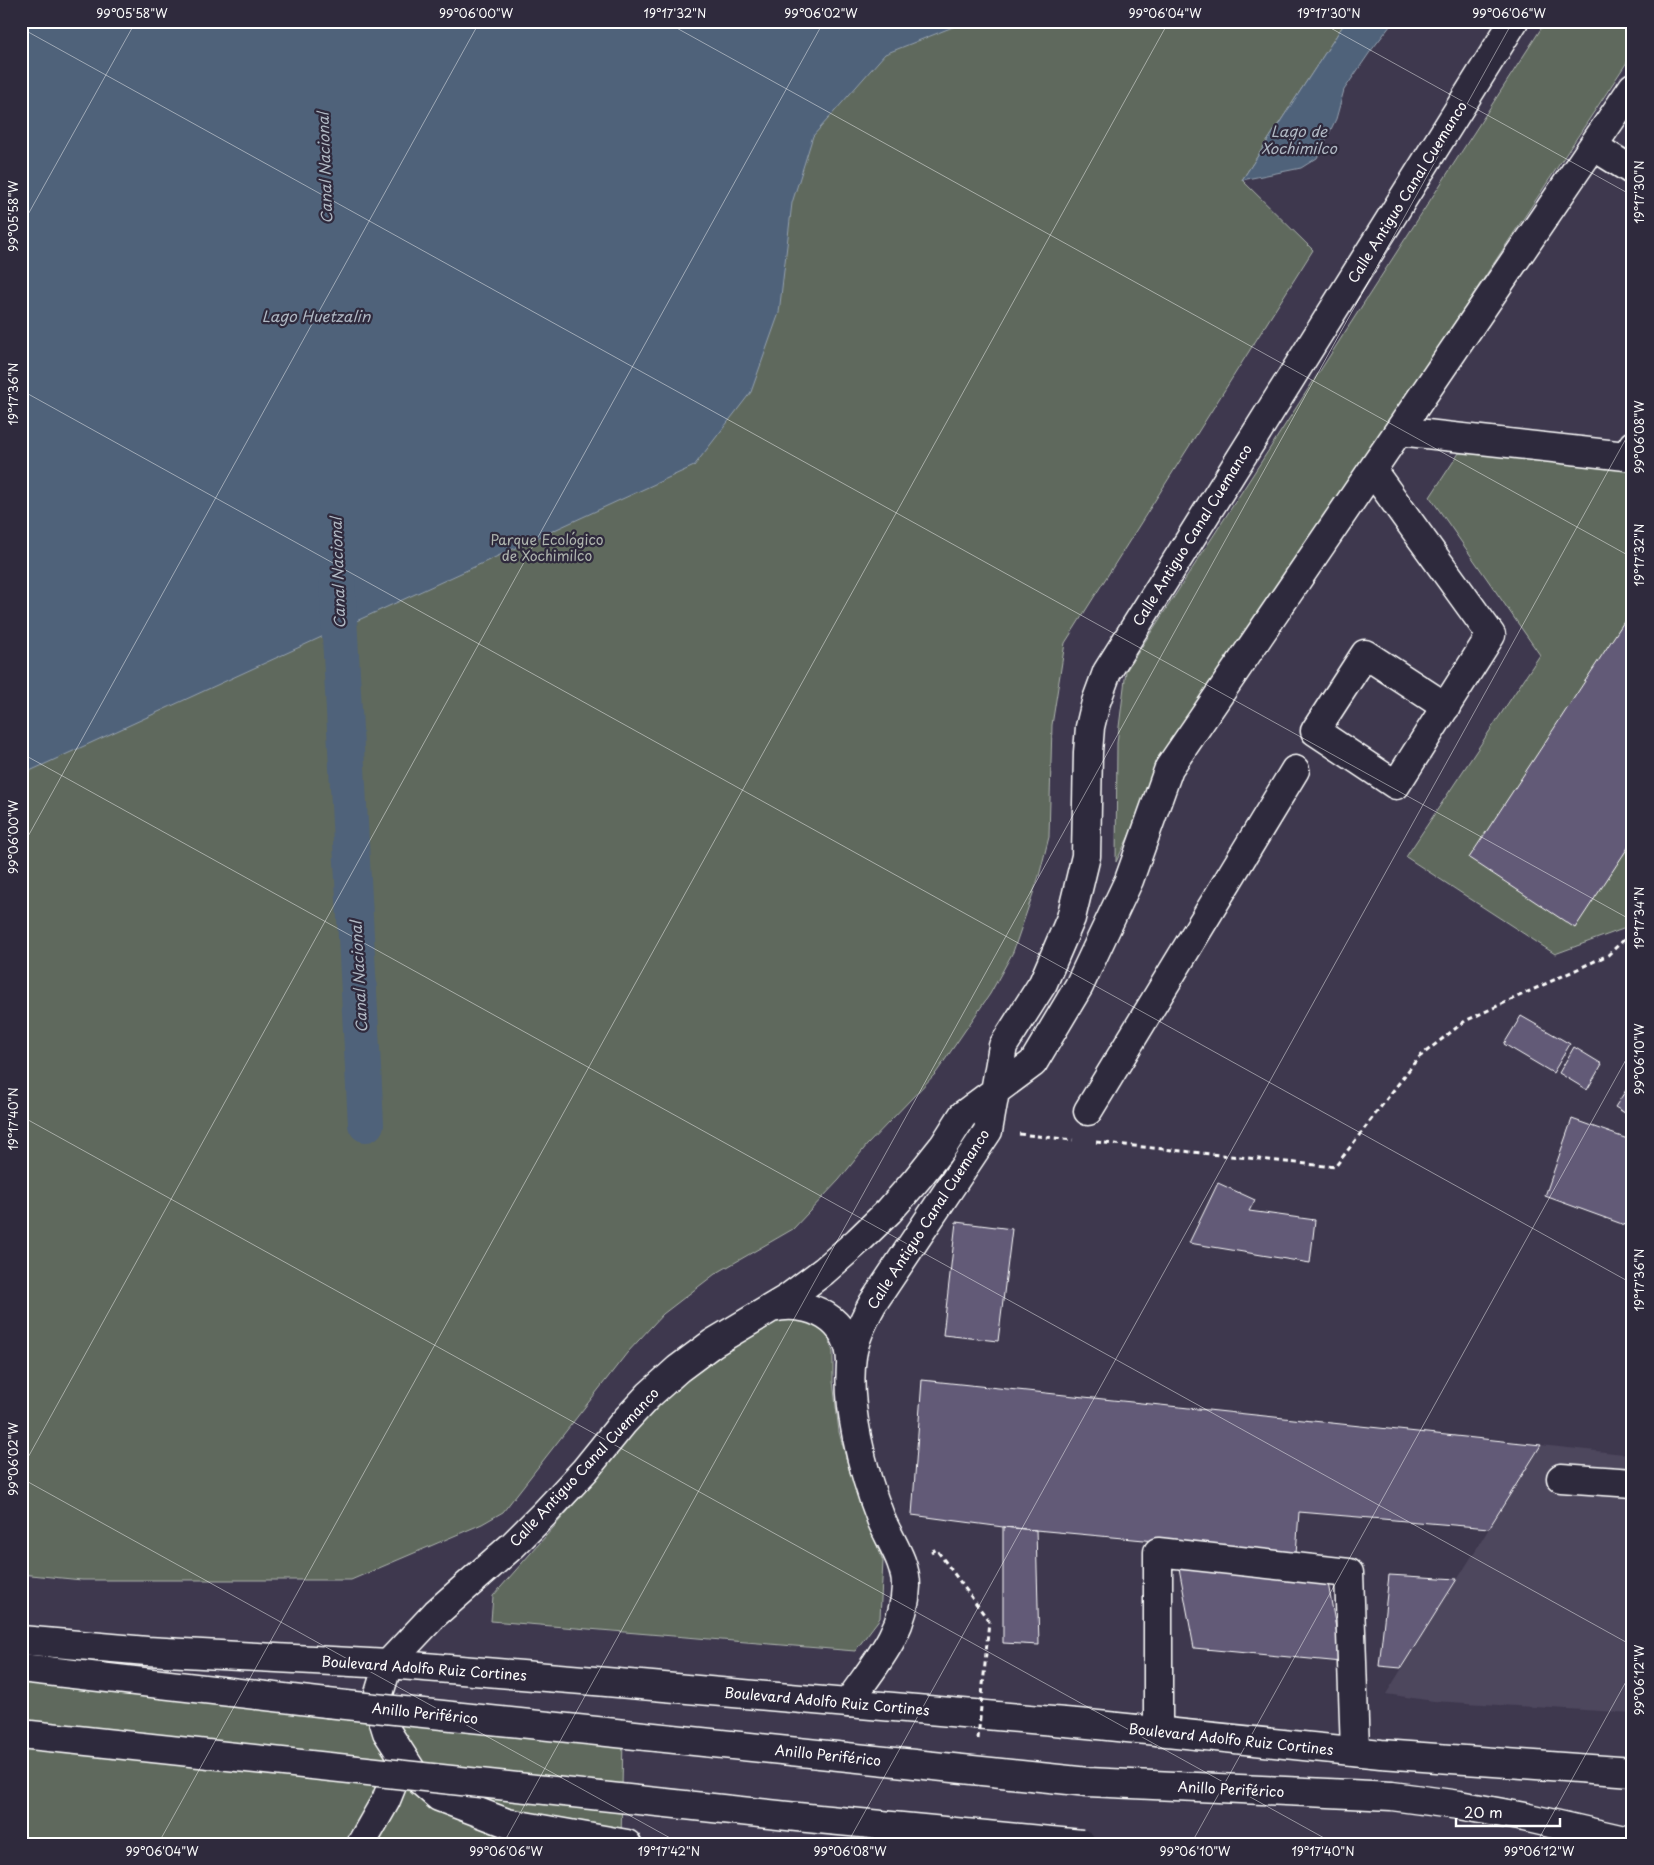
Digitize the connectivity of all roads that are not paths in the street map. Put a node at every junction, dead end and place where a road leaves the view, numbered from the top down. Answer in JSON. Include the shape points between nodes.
{"nodes":[{"id":1,"x":1514,"y":21,"type":"edge"},
{"id":2,"x":1633,"y":87,"type":"edge"},
{"id":3,"x":1593,"y":146,"type":"junction"},
{"id":4,"x":1633,"y":171,"type":"edge"},
{"id":5,"x":1399,"y":431,"type":"junction"},
{"id":6,"x":1633,"y":445,"type":"edge"},
{"id":7,"x":1372,"y":470,"type":"junction"},
{"id":8,"x":1446,"y":707,"type":"junction"},
{"id":9,"x":1295,"y":770,"type":"dead end"},
{"id":10,"x":993,"y":1093,"type":"junction"},
{"id":11,"x":1088,"y":1111,"type":"dead end"},
{"id":12,"x":771,"y":1308,"type":"junction"},
{"id":13,"x":851,"y":1372,"type":"junction"},
{"id":14,"x":1561,"y":1478,"type":"dead end"},
{"id":15,"x":1633,"y":1483,"type":"edge"},
{"id":16,"x":21,"y":1640,"type":"edge"},
{"id":17,"x":388,"y":1664,"type":"junction"},
{"id":18,"x":21,"y":1668,"type":"edge"},
{"id":19,"x":848,"y":1703,"type":"junction"},
{"id":20,"x":1158,"y":1731,"type":"junction"},
{"id":21,"x":21,"y":1734,"type":"edge"},
{"id":22,"x":1355,"y":1751,"type":"junction"},
{"id":23,"x":402,"y":1758,"type":"junction"},
{"id":24,"x":1633,"y":1772,"type":"edge"},
{"id":25,"x":1633,"y":1842,"type":"edge"},
{"id":26,"x":361,"y":1844,"type":"edge"},
{"id":27,"x":627,"y":1844,"type":"edge"},
{"id":28,"x":1082,"y":1844,"type":"edge"}],
"edges":[{"from":1,"to":10,"type":"main road","name":"Calle Antiguo Canal Cuemanco","via":[[1107,672],[1090,727],[1086,856],[1071,918],[1043,983],[1003,1046]]},
{"from":2,"to":3,"type":"main road","name":"Calle Antiguo Canal Cuemanco"},
{"from":3,"to":4,"type":"main road"},
{"from":3,"to":5,"type":"main road","name":"Calle Antiguo Canal Cuemanco"},
{"from":5,"to":6,"type":"main road","via":[[1626,456]]},
{"from":5,"to":7,"type":"main road","name":"Calle Antiguo Canal Cuemanco"},
{"from":7,"to":8,"type":"main road","via":[[1491,635]]},
{"from":7,"to":10,"type":"main road","name":"Calle Antiguo Canal Cuemanco","via":[[1169,768],[1129,880],[1079,986],[1033,1063]]},
{"from":8,"to":8,"type":"main road","via":[[1396,786],[1315,731],[1365,654]]},
{"from":9,"to":11,"type":"main road"},
{"from":10,"to":12,"type":"main road","name":"Calle Antiguo Canal Cuemanco","via":[[963,1115],[944,1145],[889,1211],[824,1271]]},
{"from":10,"to":13,"type":"main road","name":"Calle Antiguo Canal Cuemanco","via":[[988,1131],[873,1303],[857,1336]]},
{"from":12,"to":13,"type":"main road","name":"Calle Antiguo Canal Cuemanco","via":[[791,1304],[821,1312],[842,1331],[848,1344]]},
{"from":12,"to":17,"type":"main road","name":"Calle Antiguo Canal Cuemanco","via":[[713,1343],[649,1395],[544,1514],[436,1613]]},
{"from":13,"to":19,"type":"main road","name":"Calle Antiguo Canal Cuemanco","via":[[859,1446],[881,1518],[904,1568],[906,1587],[895,1634]]},
{"from":14,"to":15,"type":"main road"},
{"from":16,"to":17,"type":"main road","name":"Boulevard Adolfo Ruiz Cortines","via":[[252,1658]]},
{"from":17,"to":19,"type":"main road","name":"Boulevard Adolfo Ruiz Cortines"},
{"from":17,"to":23,"type":"main road","via":[[377,1700],[387,1732]]},
{"from":18,"to":25,"type":"main road","name":"Anillo Periférico","bridge":true,"via":[[1088,1782],[1392,1796],[1524,1817]]},
{"from":19,"to":20,"type":"main road","name":"Boulevard Adolfo Ruiz Cortines"},
{"from":20,"to":22,"type":"main road","name":"Boulevard Adolfo Ruiz Cortines"},
{"from":20,"to":22,"type":"main road","via":[[1158,1552],[1349,1573]]},
{"from":21,"to":28,"type":"main road","bridge":true,"via":[[758,1813]]},
{"from":22,"to":24,"type":"main road","name":"Boulevard Adolfo Ruiz Cortines"},
{"from":23,"to":26,"type":"main road","via":[[386,1800]]},
{"from":23,"to":27,"type":"main road","via":[[415,1776],[439,1797],[480,1814],[507,1823]]}]}
